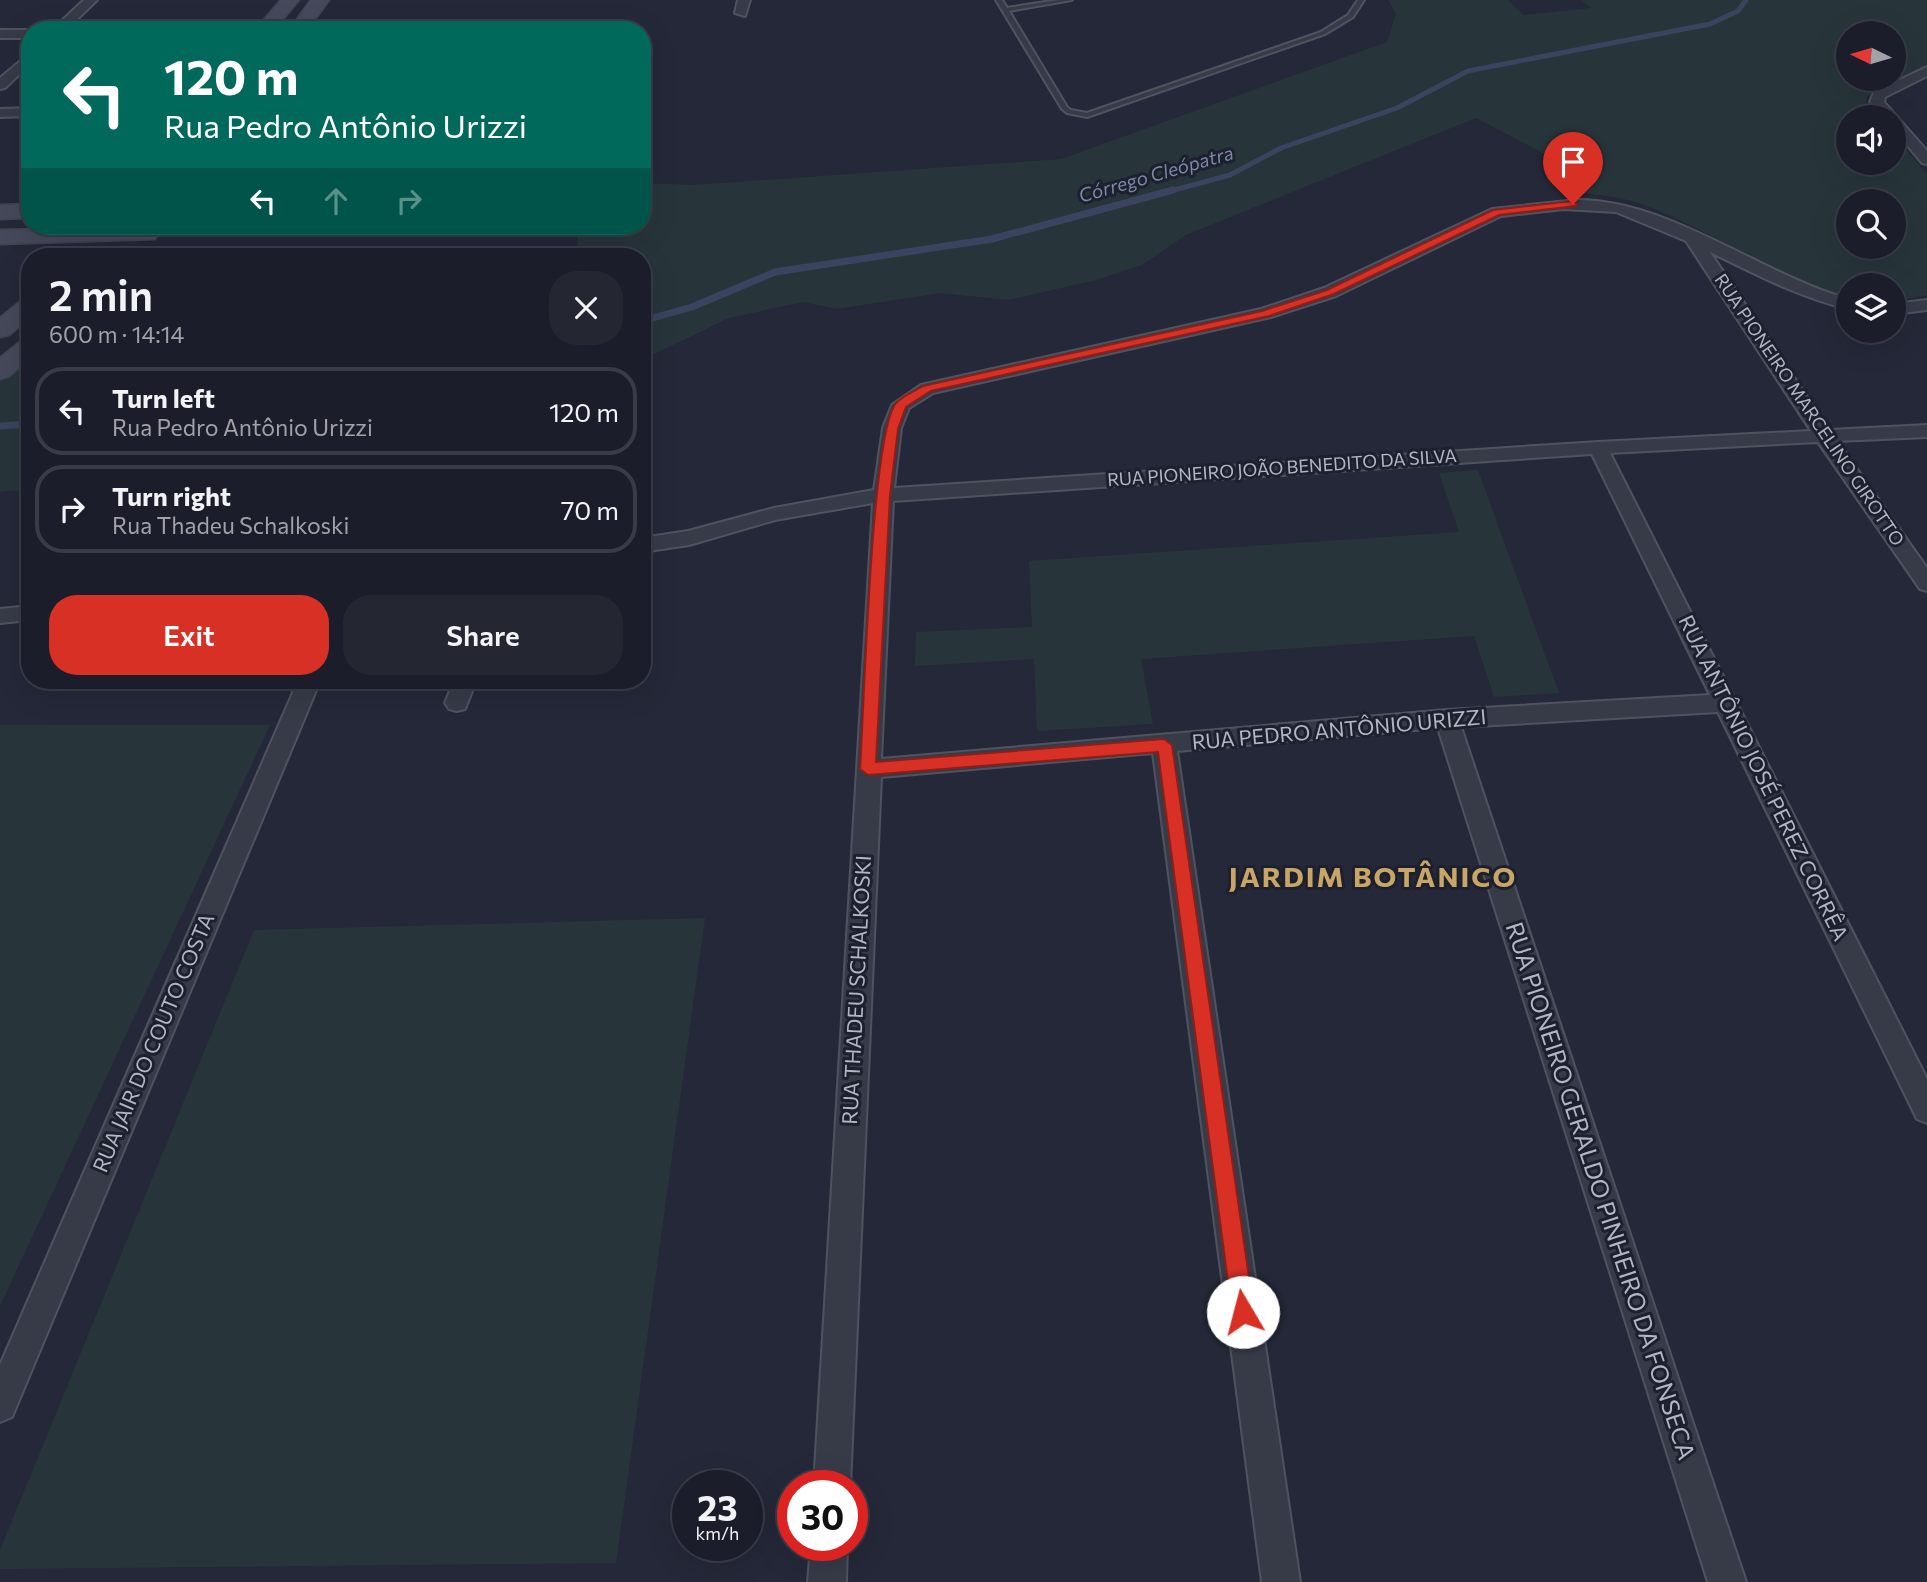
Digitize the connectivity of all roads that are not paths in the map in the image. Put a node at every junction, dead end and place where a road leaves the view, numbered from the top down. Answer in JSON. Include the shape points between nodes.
{"nodes":[{"id":1,"x":90,"y":0,"type":"edge"},
{"id":2,"x":290,"y":0,"type":"edge"},
{"id":3,"x":320,"y":0,"type":"edge"},
{"id":4,"x":999,"y":0,"type":"edge"},
{"id":5,"x":1069,"y":0,"type":"edge"},
{"id":6,"x":1361,"y":0,"type":"edge"},
{"id":7,"x":1005,"y":10,"type":"junction"},
{"id":8,"x":68,"y":21,"type":"edge"},
{"id":9,"x":272,"y":21,"type":"edge"},
{"id":10,"x":305,"y":21,"type":"edge"},
{"id":11,"x":0,"y":34,"type":"edge"},
{"id":12,"x":21,"y":34,"type":"edge"},
{"id":13,"x":21,"y":65,"type":"edge"},
{"id":14,"x":1927,"y":71,"type":"edge"},
{"id":15,"x":0,"y":85,"type":"edge"},
{"id":16,"x":1880,"y":105,"type":"edge"},
{"id":17,"x":21,"y":112,"type":"edge"},
{"id":18,"x":0,"y":113,"type":"edge"},
{"id":19,"x":1906,"y":135,"type":"edge"},
{"id":20,"x":1927,"y":160,"type":"edge"},
{"id":21,"x":21,"y":211,"type":"edge"},
{"id":22,"x":0,"y":212,"type":"edge"},
{"id":23,"x":34,"y":235,"type":"edge"},
{"id":24,"x":1692,"y":236,"type":"junction"},
{"id":25,"x":0,"y":237,"type":"edge"},
{"id":26,"x":1836,"y":301,"type":"edge"},
{"id":27,"x":1927,"y":305,"type":"edge"},
{"id":28,"x":1906,"y":308,"type":"edge"},
{"id":29,"x":21,"y":312,"type":"edge"},
{"id":30,"x":0,"y":330,"type":"edge"},
{"id":31,"x":21,"y":354,"type":"edge"},
{"id":32,"x":0,"y":371,"type":"edge"},
{"id":33,"x":1927,"y":431,"type":"edge"},
{"id":34,"x":1824,"y":437,"type":"junction"},
{"id":35,"x":1598,"y":448,"type":"junction"},
{"id":36,"x":883,"y":495,"type":"junction"},
{"id":37,"x":651,"y":544,"type":"edge"},
{"id":38,"x":1927,"y":584,"type":"edge"},
{"id":39,"x":21,"y":614,"type":"edge"},
{"id":40,"x":0,"y":616,"type":"edge"},
{"id":41,"x":306,"y":689,"type":"edge"},
{"id":42,"x":462,"y":689,"type":"edge"},
{"id":43,"x":457,"y":703,"type":"dead end"},
{"id":44,"x":1726,"y":703,"type":"junction"},
{"id":45,"x":1447,"y":719,"type":"junction"},
{"id":46,"x":1164,"y":745,"type":"junction"},
{"id":47,"x":868,"y":769,"type":"junction"},
{"id":48,"x":1927,"y":1109,"type":"edge"},
{"id":49,"x":0,"y":1405,"type":"edge"},
{"id":50,"x":833,"y":1470,"type":"edge"},
{"id":51,"x":828,"y":1561,"type":"edge"},
{"id":52,"x":827,"y":1582,"type":"edge"},
{"id":53,"x":1280,"y":1582,"type":"edge"},
{"id":54,"x":1727,"y":1582,"type":"edge"}],
"edges":[{"from":1,"to":8,"type":"street"},
{"from":2,"to":9,"type":"main road"},
{"from":3,"to":10,"type":"main road"},
{"from":4,"to":7,"type":"lane"},
{"from":5,"to":7,"type":"lane"},
{"from":6,"to":7,"type":"lane","via":[[1347,19],[1323,33],[1087,115],[1064,108]]},
{"from":11,"to":12,"type":"street"},
{"from":13,"to":15,"type":"street"},
{"from":14,"to":16,"type":"street","via":[[1879,95]]},
{"from":17,"to":18,"type":"street"},
{"from":19,"to":20,"type":"street"},
{"from":21,"to":22,"type":"main road"},
{"from":23,"to":25,"type":"main road"},
{"from":24,"to":26,"type":"street","name":"RUA THADEU SCHALKOSKI","via":[[1794,286]]},
{"from":24,"to":34,"type":"street","name":"RUA PIONEIRO MARCELINO GIROTTO"},
{"from":24,"to":36,"type":"street","name":"RUA THADEU SCHALKOSKI","via":[[1606,205],[1497,212],[1330,292],[1265,313],[927,388],[901,405],[892,429]]},
{"from":27,"to":28,"type":"street"},
{"from":29,"to":30,"type":"main road"},
{"from":31,"to":32,"type":"main road"},
{"from":33,"to":34,"type":"street","name":"RUA PIONEIRO JOÃO BENEDITO DA SILVA"},
{"from":34,"to":35,"type":"street","name":"RUA PIONEIRO JOÃO BENEDITO DA SILVA"},
{"from":34,"to":38,"type":"street","name":"RUA PIONEIRO MARCELINO GIROTTO"},
{"from":35,"to":36,"type":"street","name":"RUA PIONEIRO JOÃO BENEDITO DA SILVA"},
{"from":35,"to":44,"type":"street","name":"RUA ANTÔNIO JOSÉ PEREZ CORRÊA"},
{"from":36,"to":37,"type":"street","name":"RUA PIONEIRO JOÃO BENEDITO DA SILVA","via":[[774,514],[690,538]]},
{"from":36,"to":47,"type":"street","name":"RUA THADEU SCHALKOSKI"},
{"from":39,"to":40,"type":"street"},
{"from":41,"to":49,"type":"street","name":"RUA JAIR DO COUTO COSTA"},
{"from":42,"to":43,"type":"street"},
{"from":44,"to":45,"type":"street","name":"RUA PEDRO ANTÔNIO URIZZI"},
{"from":44,"to":48,"type":"street","name":"RUA ANTÔNIO JOSÉ PEREZ CORRÊA"},
{"from":45,"to":46,"type":"street","name":"RUA PEDRO ANTÔNIO URIZZI"},
{"from":45,"to":54,"type":"street","name":"RUA PIONEIRO GERALDO PINHEIRO DA FONSECA"},
{"from":46,"to":47,"type":"street","name":"RUA PEDRO ANTÔNIO URIZZI"},
{"from":46,"to":53,"type":"street"},
{"from":47,"to":50,"type":"street","name":"RUA THADEU SCHALKOSKI"},
{"from":51,"to":52,"type":"street"}]}
